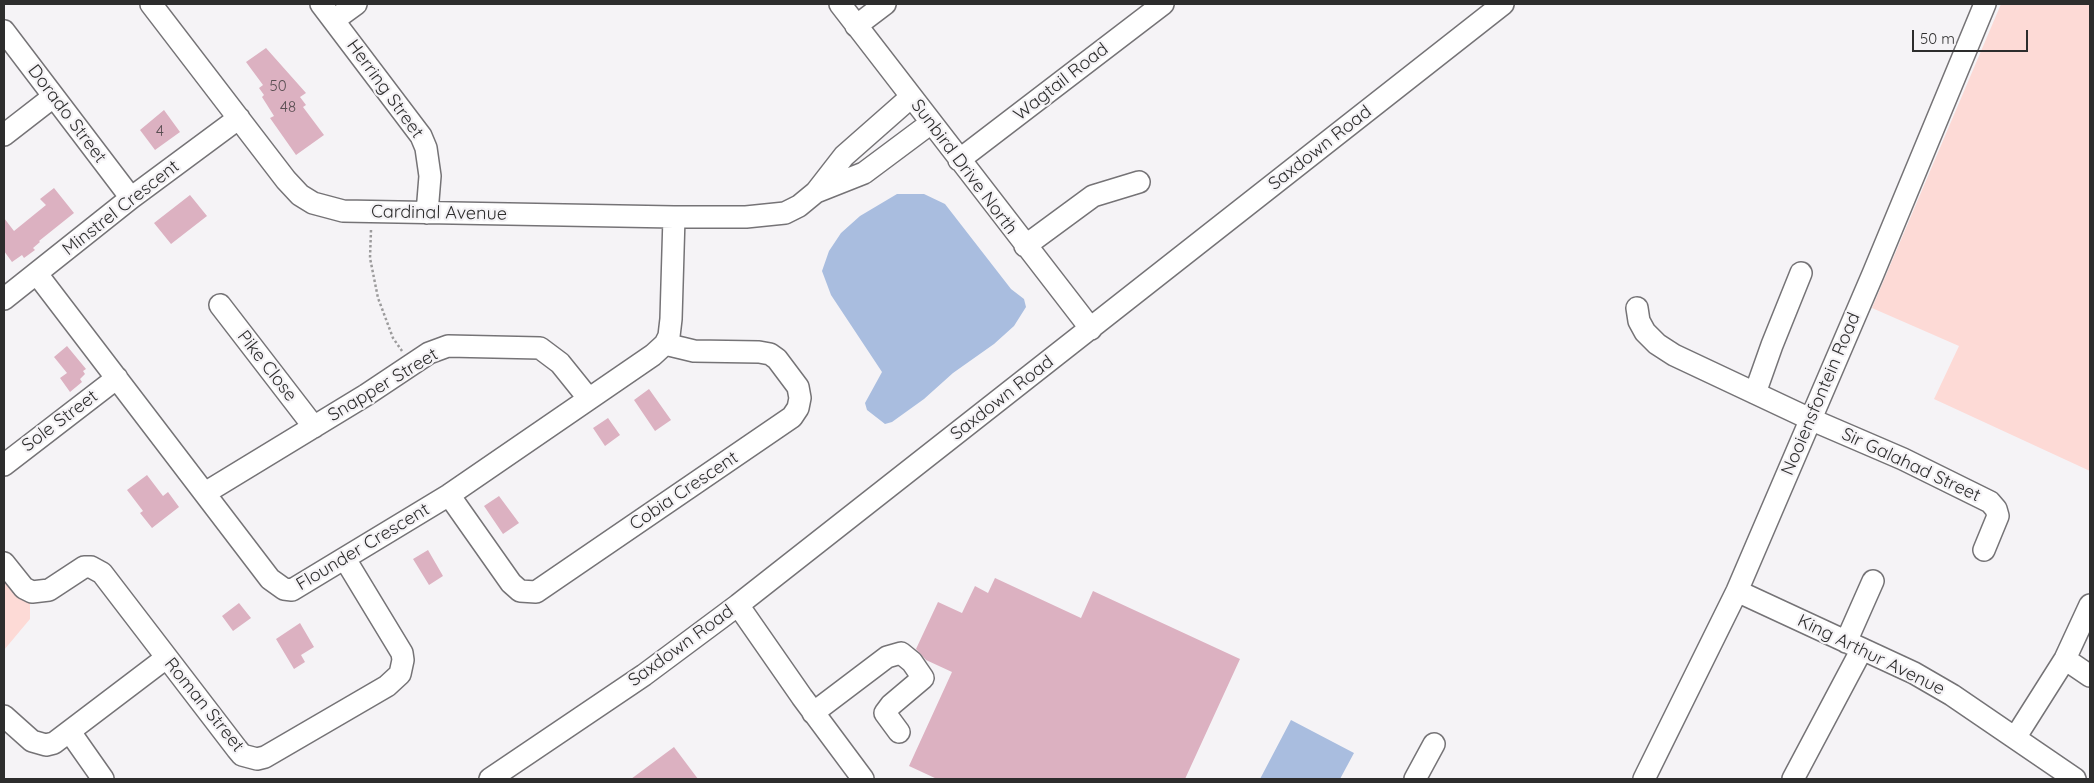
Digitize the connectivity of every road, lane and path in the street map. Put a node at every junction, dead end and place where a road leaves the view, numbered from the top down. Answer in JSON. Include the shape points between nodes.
{"nodes":[{"id":1,"x":151,"y":4,"type":"edge"},
{"id":2,"x":356,"y":4,"type":"edge"},
{"id":3,"x":840,"y":4,"type":"edge"},
{"id":4,"x":885,"y":4,"type":"edge"},
{"id":5,"x":1163,"y":4,"type":"edge"},
{"id":6,"x":1504,"y":4,"type":"edge"},
{"id":7,"x":1985,"y":4,"type":"edge"},
{"id":8,"x":327,"y":12,"type":"edge"},
{"id":9,"x":856,"y":26,"type":"junction"},
{"id":10,"x":4,"y":31,"type":"edge"},
{"id":11,"x":53,"y":97,"type":"junction"},
{"id":12,"x":911,"y":97,"type":"junction"},
{"id":13,"x":239,"y":118,"type":"junction"},
{"id":14,"x":931,"y":123,"type":"junction"},
{"id":15,"x":4,"y":135,"type":"edge"},
{"id":16,"x":959,"y":160,"type":"junction"},
{"id":17,"x":1139,"y":182,"type":"dead end"},
{"id":18,"x":816,"y":192,"type":"junction"},
{"id":19,"x":131,"y":198,"type":"junction"},
{"id":20,"x":372,"y":212,"type":"junction"},
{"id":21,"x":427,"y":213,"type":"junction"},
{"id":22,"x":674,"y":217,"type":"junction"},
{"id":23,"x":1025,"y":246,"type":"junction"},
{"id":24,"x":1801,"y":273,"type":"dead end"},
{"id":25,"x":37,"y":274,"type":"junction"},
{"id":26,"x":4,"y":299,"type":"edge"},
{"id":27,"x":220,"y":305,"type":"dead end"},
{"id":28,"x":1638,"y":308,"type":"dead end"},
{"id":29,"x":1091,"y":329,"type":"junction"},
{"id":30,"x":665,"y":344,"type":"junction"},
{"id":31,"x":412,"y":364,"type":"junction"},
{"id":32,"x":117,"y":378,"type":"junction"},
{"id":33,"x":1756,"y":393,"type":"junction"},
{"id":34,"x":589,"y":399,"type":"junction"},
{"id":35,"x":1810,"y":419,"type":"junction"},
{"id":36,"x":314,"y":427,"type":"junction"},
{"id":37,"x":4,"y":465,"type":"edge"},
{"id":38,"x":206,"y":493,"type":"junction"},
{"id":39,"x":449,"y":495,"type":"junction"},
{"id":40,"x":1984,"y":550,"type":"dead end"},
{"id":41,"x":345,"y":559,"type":"junction"},
{"id":42,"x":4,"y":563,"type":"edge"},
{"id":43,"x":1873,"y":581,"type":"dead end"},
{"id":44,"x":1737,"y":591,"type":"junction"},
{"id":45,"x":2090,"y":604,"type":"edge"},
{"id":46,"x":738,"y":605,"type":"junction"},
{"id":47,"x":1854,"y":646,"type":"junction"},
{"id":48,"x":166,"y":658,"type":"junction"},
{"id":49,"x":2065,"y":659,"type":"junction"},
{"id":50,"x":2090,"y":676,"type":"edge"},
{"id":51,"x":813,"y":714,"type":"junction"},
{"id":52,"x":4,"y":716,"type":"edge"},
{"id":53,"x":70,"y":732,"type":"junction"},
{"id":54,"x":899,"y":732,"type":"dead end"},
{"id":55,"x":2014,"y":738,"type":"junction"},
{"id":56,"x":1434,"y":744,"type":"dead end"},
{"id":57,"x":103,"y":779,"type":"edge"},
{"id":58,"x":490,"y":779,"type":"edge"},
{"id":59,"x":863,"y":779,"type":"edge"},
{"id":60,"x":1415,"y":779,"type":"edge"},
{"id":61,"x":1644,"y":779,"type":"edge"},
{"id":62,"x":1793,"y":779,"type":"edge"},
{"id":63,"x":2075,"y":779,"type":"edge"}],
"edges":[{"from":1,"to":13,"type":"street","name":"Cardinal Avenue"},
{"from":2,"to":8,"type":"street"},
{"from":3,"to":9,"type":"street","name":"Sunbird Drive North"},
{"from":4,"to":9,"type":"street"},
{"from":5,"to":16,"type":"street","name":"Wagtail Road"},
{"from":6,"to":29,"type":"street","name":"Saxdown Road"},
{"from":7,"to":35,"type":"street","name":"Nooiensfontein Road"},
{"from":8,"to":21,"type":"street","name":"Herring Street","via":[[421,136],[430,176]]},
{"from":9,"to":12,"type":"street","name":"Sunbird Drive North"},
{"from":10,"to":11,"type":"street","name":"Dorado Street"},
{"from":11,"to":15,"type":"street"},
{"from":11,"to":19,"type":"street","name":"Dorado Street"},
{"from":12,"to":14,"type":"street","name":"Sunbird Drive North"},
{"from":12,"to":18,"type":"street","name":"Cardinal Avenue","via":[[844,156]]},
{"from":13,"to":19,"type":"street","name":"Minstrel Crescent"},
{"from":13,"to":20,"type":"street","name":"Cardinal Avenue","via":[[300,195],[328,208]]},
{"from":14,"to":16,"type":"street","name":"Sunbird Drive North"},
{"from":14,"to":18,"type":"street","name":"Cardinal Avenue","via":[[864,173]]},
{"from":16,"to":23,"type":"street","name":"Sunbird Drive North"},
{"from":17,"to":23,"type":"street","via":[[1093,196]]},
{"from":18,"to":22,"type":"street","name":"Cardinal Avenue","via":[[785,214]]},
{"from":19,"to":25,"type":"street","name":"Minstrel Crescent"},
{"from":20,"to":21,"type":"street","name":"Cardinal Avenue"},
{"from":20,"to":31,"type":"path","via":[[370,258],[378,298],[393,338]]},
{"from":21,"to":22,"type":"street","name":"Cardinal Avenue"},
{"from":22,"to":30,"type":"street","via":[[671,319]]},
{"from":23,"to":29,"type":"street","name":"Sunbird Drive North"},
{"from":24,"to":33,"type":"street"},
{"from":25,"to":26,"type":"street","name":"Minstrel Crescent"},
{"from":25,"to":32,"type":"street","name":"Flounder Crescent"},
{"from":27,"to":36,"type":"street","name":"Pike Close"},
{"from":28,"to":33,"type":"street","via":[[1639,321],[1657,344],[1693,366]]},
{"from":29,"to":46,"type":"street","name":"Saxdown Road"},
{"from":30,"to":34,"type":"street","name":"Flounder Crescent"},
{"from":30,"to":39,"type":"street","name":"Cobia Crescent","via":[[694,351],[770,354],[798,387],[798,408],[792,417],[536,592],[520,591],[511,584]]},
{"from":31,"to":34,"type":"street","name":"Snapper Street","via":[[448,346],[540,348],[560,363]]},
{"from":31,"to":36,"type":"street","name":"Snapper Street"},
{"from":32,"to":37,"type":"street","name":"Sole Street"},
{"from":32,"to":38,"type":"street","name":"Flounder Crescent"},
{"from":33,"to":35,"type":"street"},
{"from":34,"to":39,"type":"street","name":"Flounder Crescent"},
{"from":35,"to":40,"type":"street","name":"Sir Galahad Street","via":[[1903,459],[1990,502],[1998,516]]},
{"from":35,"to":44,"type":"street","name":"Nooiensfontein Road"},
{"from":36,"to":38,"type":"street","name":"Snapper Street"},
{"from":38,"to":41,"type":"street","name":"Flounder Crescent","via":[[270,579],[284,589],[298,588]]},
{"from":39,"to":41,"type":"street","name":"Flounder Crescent"},
{"from":41,"to":48,"type":"street","name":"Roman Street","via":[[402,653],[403,667],[387,686],[264,757],[257,759],[242,755]]},
{"from":42,"to":48,"type":"street","name":"Roman Street","via":[[24,588],[32,592],[49,590],[78,570],[96,569],[108,579]]},
{"from":43,"to":47,"type":"street"},
{"from":44,"to":47,"type":"street","name":"King Arthur Avenue"},
{"from":44,"to":61,"type":"street","name":"Nooiensfontein Road"},
{"from":45,"to":49,"type":"street"},
{"from":46,"to":51,"type":"street"},
{"from":46,"to":58,"type":"street","name":"Saxdown Road","via":[[636,680]]},
{"from":47,"to":55,"type":"street","name":"King Arthur Avenue","via":[[1914,673]]},
{"from":47,"to":62,"type":"street"},
{"from":48,"to":53,"type":"street"},
{"from":49,"to":50,"type":"street"},
{"from":49,"to":55,"type":"street"},
{"from":51,"to":54,"type":"street","via":[[887,657],[902,653],[923,678],[885,713]]},
{"from":51,"to":59,"type":"street"},
{"from":52,"to":53,"type":"street","via":[[38,744],[54,743]]},
{"from":53,"to":57,"type":"street"},
{"from":55,"to":63,"type":"street","name":"King Arthur Avenue"},
{"from":56,"to":60,"type":"street"}]}
